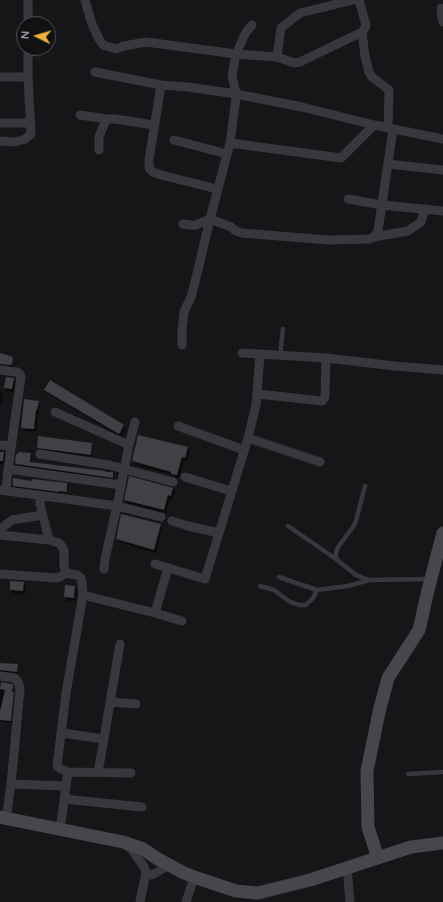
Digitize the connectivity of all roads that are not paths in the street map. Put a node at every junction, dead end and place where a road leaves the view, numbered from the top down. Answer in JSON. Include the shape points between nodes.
{"nodes":[{"id":1,"x":28,"y":0,"type":"edge"},
{"id":2,"x":85,"y":0,"type":"edge"},
{"id":3,"x":353,"y":0,"type":"edge"},
{"id":4,"x":359,"y":0,"type":"edge"},
{"id":5,"x":441,"y":8,"type":"dead end"},
{"id":6,"x":28,"y":16,"type":"edge"},
{"id":7,"x":443,"y":22,"type":"edge"},
{"id":8,"x":252,"y":25,"type":"dead end"},
{"id":9,"x":362,"y":32,"type":"junction"},
{"id":10,"x":236,"y":54,"type":"junction"},
{"id":11,"x":28,"y":56,"type":"edge"},
{"id":12,"x":277,"y":57,"type":"junction"},
{"id":13,"x":95,"y":72,"type":"dead end"},
{"id":14,"x":0,"y":77,"type":"edge"},
{"id":15,"x":28,"y":77,"type":"junction"},
{"id":16,"x":160,"y":85,"type":"junction"},
{"id":17,"x":236,"y":94,"type":"junction"},
{"id":18,"x":80,"y":115,"type":"dead end"},
{"id":19,"x":107,"y":119,"type":"junction"},
{"id":20,"x":0,"y":123,"type":"edge"},
{"id":21,"x":30,"y":123,"type":"junction"},
{"id":22,"x":154,"y":125,"type":"junction"},
{"id":23,"x":374,"y":125,"type":"junction"},
{"id":24,"x":390,"y":129,"type":"junction"},
{"id":25,"x":443,"y":139,"type":"edge"},
{"id":26,"x":174,"y":140,"type":"dead end"},
{"id":27,"x":0,"y":142,"type":"edge"},
{"id":28,"x":230,"y":143,"type":"junction"},
{"id":29,"x":99,"y":150,"type":"dead end"},
{"id":30,"x":227,"y":154,"type":"junction"},
{"id":31,"x":388,"y":164,"type":"junction"},
{"id":32,"x":443,"y":170,"type":"edge"},
{"id":33,"x":217,"y":189,"type":"junction"},
{"id":34,"x":348,"y":199,"type":"dead end"},
{"id":35,"x":382,"y":205,"type":"junction"},
{"id":36,"x":425,"y":209,"type":"junction"},
{"id":37,"x":443,"y":211,"type":"edge"},
{"id":38,"x":210,"y":219,"type":"junction"},
{"id":39,"x":183,"y":224,"type":"dead end"},
{"id":40,"x":374,"y":237,"type":"junction"},
{"id":41,"x":283,"y":329,"type":"dead end"},
{"id":42,"x":182,"y":345,"type":"dead end"},
{"id":43,"x":242,"y":353,"type":"dead end"},
{"id":44,"x":260,"y":355,"type":"junction"},
{"id":45,"x":280,"y":355,"type":"junction"},
{"id":46,"x":326,"y":358,"type":"junction"},
{"id":47,"x":0,"y":370,"type":"edge"},
{"id":48,"x":443,"y":370,"type":"edge"},
{"id":49,"x":258,"y":394,"type":"junction"},
{"id":50,"x":55,"y":412,"type":"dead end"},
{"id":51,"x":135,"y":422,"type":"dead end"},
{"id":52,"x":178,"y":426,"type":"dead end"},
{"id":53,"x":248,"y":438,"type":"junction"},
{"id":54,"x":0,"y":445,"type":"edge"},
{"id":55,"x":129,"y":445,"type":"junction"},
{"id":56,"x":11,"y":446,"type":"junction"},
{"id":57,"x":244,"y":450,"type":"junction"},
{"id":58,"x":40,"y":454,"type":"dead end"},
{"id":59,"x":320,"y":462,"type":"dead end"},
{"id":60,"x":124,"y":468,"type":"junction"},
{"id":61,"x":8,"y":469,"type":"junction"},
{"id":62,"x":185,"y":477,"type":"dead end"},
{"id":63,"x":172,"y":482,"type":"dead end"},
{"id":64,"x":121,"y":485,"type":"junction"},
{"id":65,"x":365,"y":486,"type":"dead end"},
{"id":66,"x":3,"y":491,"type":"edge"},
{"id":67,"x":232,"y":491,"type":"junction"},
{"id":68,"x":40,"y":496,"type":"junction"},
{"id":69,"x":117,"y":506,"type":"junction"},
{"id":70,"x":42,"y":515,"type":"junction"},
{"id":71,"x":161,"y":517,"type":"dead end"},
{"id":72,"x":172,"y":521,"type":"dead end"},
{"id":73,"x":288,"y":526,"type":"dead end"},
{"id":74,"x":219,"y":533,"type":"junction"},
{"id":75,"x":443,"y":533,"type":"edge"},
{"id":76,"x":0,"y":534,"type":"edge"},
{"id":77,"x":49,"y":540,"type":"junction"},
{"id":78,"x":336,"y":559,"type":"junction"},
{"id":79,"x":155,"y":564,"type":"dead end"},
{"id":80,"x":168,"y":568,"type":"junction"},
{"id":81,"x":104,"y":569,"type":"dead end"},
{"id":82,"x":66,"y":573,"type":"junction"},
{"id":83,"x":0,"y":574,"type":"edge"},
{"id":84,"x":279,"y":578,"type":"dead end"},
{"id":85,"x":430,"y":579,"type":"junction"},
{"id":86,"x":369,"y":580,"type":"junction"},
{"id":87,"x":260,"y":586,"type":"dead end"},
{"id":88,"x":317,"y":590,"type":"junction"},
{"id":89,"x":83,"y":596,"type":"junction"},
{"id":90,"x":155,"y":613,"type":"junction"},
{"id":91,"x":182,"y":621,"type":"dead end"},
{"id":92,"x":120,"y":644,"type":"dead end"},
{"id":93,"x":0,"y":676,"type":"edge"},
{"id":94,"x":110,"y":702,"type":"junction"},
{"id":95,"x":136,"y":704,"type":"dead end"},
{"id":96,"x":62,"y":733,"type":"junction"},
{"id":97,"x":104,"y":739,"type":"junction"},
{"id":98,"x":68,"y":772,"type":"junction"},
{"id":99,"x":98,"y":772,"type":"junction"},
{"id":100,"x":443,"y":772,"type":"edge"},
{"id":101,"x":131,"y":773,"type":"dead end"},
{"id":102,"x":408,"y":774,"type":"dead end"},
{"id":103,"x":11,"y":784,"type":"junction"},
{"id":104,"x":66,"y":786,"type":"junction"},
{"id":105,"x":64,"y":799,"type":"junction"},
{"id":106,"x":142,"y":807,"type":"dead end"},
{"id":107,"x":3,"y":818,"type":"edge"},
{"id":108,"x":60,"y":829,"type":"junction"},
{"id":109,"x":443,"y":843,"type":"edge"},
{"id":110,"x":133,"y":847,"type":"junction"},
{"id":111,"x":378,"y":858,"type":"junction"},
{"id":112,"x":164,"y":862,"type":"junction"},
{"id":113,"x":347,"y":868,"type":"junction"},
{"id":114,"x":145,"y":872,"type":"junction"},
{"id":115,"x":194,"y":877,"type":"junction"},
{"id":116,"x":259,"y":897,"type":"edge"},
{"id":117,"x":140,"y":902,"type":"edge"},
{"id":118,"x":186,"y":902,"type":"edge"},
{"id":119,"x":350,"y":902,"type":"edge"}],
"edges":[{"from":1,"to":6,"type":"street"},
{"from":2,"to":10,"type":"street","via":[[99,39],[104,45],[116,50],[146,42]]},
{"from":3,"to":12,"type":"street","via":[[300,13],[281,28]]},
{"from":4,"to":9,"type":"street","via":[[366,24]]},
{"from":5,"to":7,"type":"street"},
{"from":8,"to":10,"type":"street"},
{"from":9,"to":12,"type":"street","via":[[294,64]]},
{"from":9,"to":24,"type":"street","via":[[369,72],[390,92]]},
{"from":10,"to":12,"type":"street"},
{"from":10,"to":17,"type":"street","via":[[232,75]]},
{"from":11,"to":15,"type":"street"},
{"from":13,"to":16,"type":"street"},
{"from":14,"to":15,"type":"street"},
{"from":15,"to":21,"type":"street"},
{"from":16,"to":17,"type":"street"},
{"from":16,"to":22,"type":"street"},
{"from":17,"to":23,"type":"street"},
{"from":17,"to":28,"type":"street"},
{"from":18,"to":19,"type":"street"},
{"from":19,"to":22,"type":"street"},
{"from":19,"to":29,"type":"street","via":[[99,137]]},
{"from":20,"to":21,"type":"street"},
{"from":21,"to":27,"type":"street","via":[[31,134],[24,139]]},
{"from":22,"to":33,"type":"street","via":[[149,168],[162,175]]},
{"from":23,"to":24,"type":"street"},
{"from":23,"to":28,"type":"street","via":[[341,158]]},
{"from":24,"to":25,"type":"street"},
{"from":24,"to":31,"type":"street"},
{"from":26,"to":30,"type":"street"},
{"from":28,"to":30,"type":"street"},
{"from":30,"to":33,"type":"street"},
{"from":31,"to":32,"type":"street"},
{"from":31,"to":35,"type":"street"},
{"from":33,"to":38,"type":"street"},
{"from":34,"to":35,"type":"street"},
{"from":35,"to":36,"type":"street"},
{"from":35,"to":40,"type":"street","via":[[378,231]]},
{"from":36,"to":37,"type":"street"},
{"from":36,"to":40,"type":"street","via":[[421,222],[408,231]]},
{"from":38,"to":39,"type":"street","via":[[196,225]]},
{"from":38,"to":40,"type":"street","via":[[242,233],[328,240]]},
{"from":38,"to":42,"type":"street","via":[[191,297],[184,312]]},
{"from":41,"to":45,"type":"lane"},
{"from":43,"to":44,"type":"street"},
{"from":44,"to":45,"type":"street"},
{"from":44,"to":49,"type":"street"},
{"from":45,"to":46,"type":"street"},
{"from":46,"to":48,"type":"street"},
{"from":46,"to":49,"type":"street","via":[[325,397],[322,401]]},
{"from":47,"to":56,"type":"street","via":[[17,372],[21,377]]},
{"from":49,"to":53,"type":"street"},
{"from":50,"to":55,"type":"street"},
{"from":51,"to":55,"type":"street"},
{"from":52,"to":57,"type":"street"},
{"from":53,"to":57,"type":"street"},
{"from":53,"to":59,"type":"street"},
{"from":54,"to":56,"type":"street"},
{"from":55,"to":60,"type":"street"},
{"from":56,"to":61,"type":"street"},
{"from":57,"to":67,"type":"street"},
{"from":58,"to":60,"type":"street"},
{"from":60,"to":63,"type":"street"},
{"from":60,"to":64,"type":"street"},
{"from":61,"to":64,"type":"street"},
{"from":61,"to":66,"type":"street"},
{"from":62,"to":67,"type":"street"},
{"from":64,"to":69,"type":"street"},
{"from":65,"to":78,"type":"lane","via":[[356,521],[338,547]]},
{"from":66,"to":68,"type":"street"},
{"from":67,"to":74,"type":"street"},
{"from":68,"to":69,"type":"street"},
{"from":68,"to":70,"type":"street"},
{"from":69,"to":71,"type":"street"},
{"from":69,"to":81,"type":"street"},
{"from":70,"to":76,"type":"street","via":[[12,520],[3,527]]},
{"from":70,"to":77,"type":"street"},
{"from":72,"to":74,"type":"street"},
{"from":73,"to":78,"type":"lane"},
{"from":74,"to":80,"type":"street","via":[[205,579]]},
{"from":75,"to":85,"type":"street"},
{"from":76,"to":77,"type":"street"},
{"from":77,"to":82,"type":"street","via":[[59,543],[63,548]]},
{"from":78,"to":86,"type":"lane","via":[[356,575]]},
{"from":79,"to":80,"type":"street"},
{"from":80,"to":90,"type":"street"},
{"from":82,"to":83,"type":"street","via":[[57,578]]},
{"from":82,"to":89,"type":"street","via":[[80,577]]},
{"from":84,"to":88,"type":"lane"},
{"from":85,"to":86,"type":"lane"},
{"from":85,"to":111,"type":"street","via":[[419,630],[388,678],[367,770],[368,827]]},
{"from":86,"to":88,"type":"lane"},
{"from":87,"to":88,"type":"lane","via":[[274,590],[290,602],[299,605],[306,604]]},
{"from":89,"to":90,"type":"street"},
{"from":89,"to":96,"type":"street","via":[[66,693]]},
{"from":90,"to":91,"type":"street"},
{"from":92,"to":94,"type":"street"},
{"from":93,"to":103,"type":"street","via":[[15,678],[20,690]]},
{"from":94,"to":95,"type":"street"},
{"from":94,"to":97,"type":"street"},
{"from":96,"to":97,"type":"street"},
{"from":96,"to":98,"type":"street","via":[[57,766]]},
{"from":97,"to":99,"type":"street"},
{"from":98,"to":99,"type":"street"},
{"from":98,"to":104,"type":"street"},
{"from":99,"to":101,"type":"street"},
{"from":100,"to":102,"type":"lane"},
{"from":103,"to":104,"type":"street"},
{"from":103,"to":107,"type":"street"},
{"from":104,"to":105,"type":"street"},
{"from":105,"to":106,"type":"street"},
{"from":105,"to":108,"type":"street"},
{"from":107,"to":108,"type":"street"},
{"from":108,"to":110,"type":"street"},
{"from":109,"to":111,"type":"street","via":[[411,847]]},
{"from":110,"to":112,"type":"street"},
{"from":110,"to":114,"type":"street"},
{"from":111,"to":113,"type":"street"},
{"from":112,"to":114,"type":"street","via":[[154,874]]},
{"from":112,"to":115,"type":"street"},
{"from":113,"to":116,"type":"street"},
{"from":113,"to":119,"type":"street"},
{"from":114,"to":117,"type":"street"},
{"from":115,"to":116,"type":"street"},
{"from":115,"to":118,"type":"street"}]}
